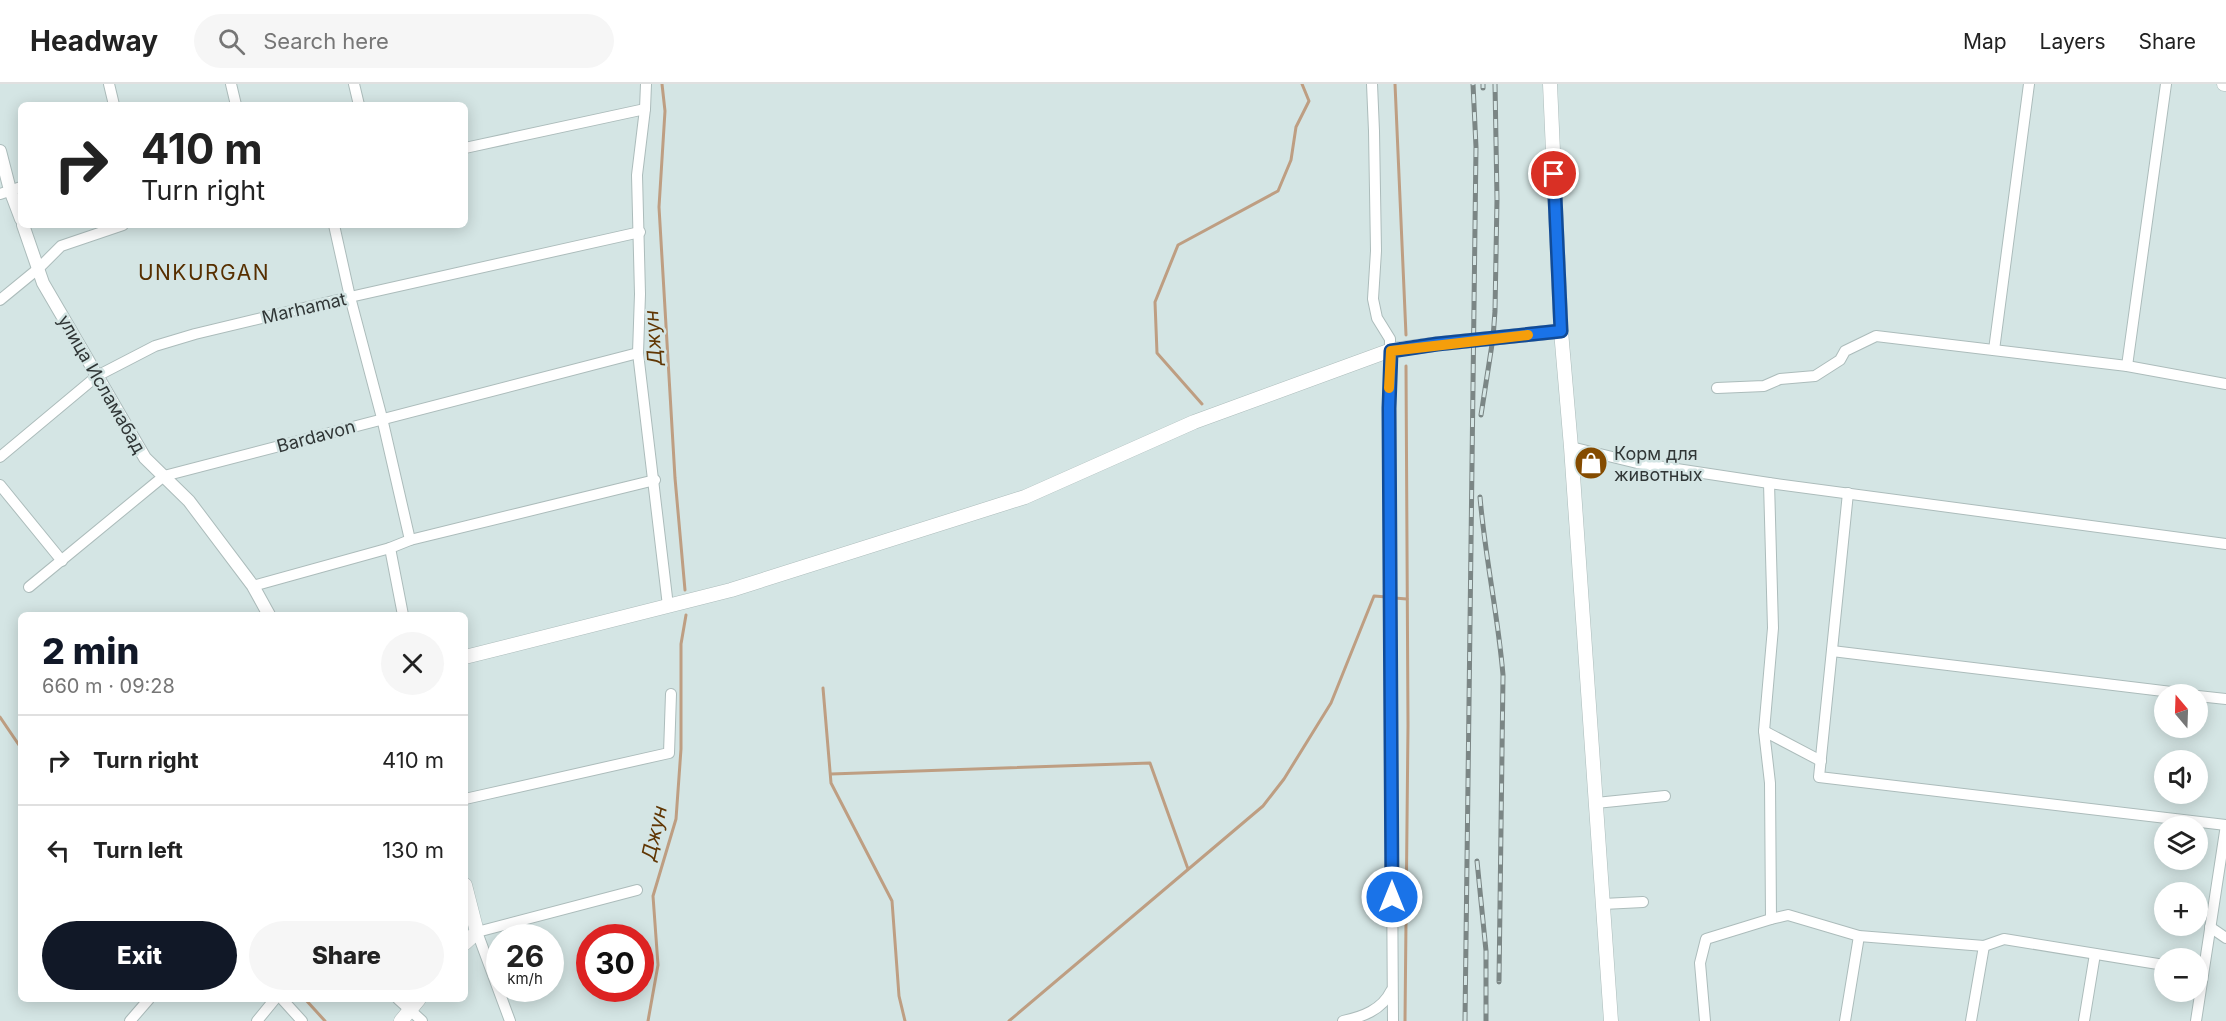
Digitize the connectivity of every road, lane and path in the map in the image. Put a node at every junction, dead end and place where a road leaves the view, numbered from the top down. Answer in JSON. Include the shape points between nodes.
{"nodes":[{"id":1,"x":109,"y":84,"type":"edge"},
{"id":2,"x":231,"y":84,"type":"edge"},
{"id":3,"x":354,"y":84,"type":"edge"},
{"id":4,"x":646,"y":84,"type":"edge"},
{"id":5,"x":1372,"y":84,"type":"edge"},
{"id":6,"x":1550,"y":84,"type":"edge"},
{"id":7,"x":2029,"y":84,"type":"edge"},
{"id":8,"x":2166,"y":84,"type":"edge"},
{"id":9,"x":113,"y":102,"type":"edge"},
{"id":10,"x":235,"y":102,"type":"edge"},
{"id":11,"x":358,"y":102,"type":"edge"},
{"id":12,"x":645,"y":109,"type":"junction"},
{"id":13,"x":468,"y":147,"type":"edge"},
{"id":14,"x":0,"y":151,"type":"edge"},
{"id":15,"x":10,"y":190,"type":"edge"},
{"id":16,"x":18,"y":211,"type":"edge"},
{"id":17,"x":24,"y":228,"type":"edge"},
{"id":18,"x":114,"y":228,"type":"edge"},
{"id":19,"x":335,"y":228,"type":"edge"},
{"id":20,"x":640,"y":232,"type":"junction"},
{"id":21,"x":39,"y":268,"type":"junction"},
{"id":22,"x":350,"y":297,"type":"junction"},
{"id":23,"x":0,"y":300,"type":"edge"},
{"id":24,"x":1561,"y":331,"type":"junction"},
{"id":25,"x":1994,"y":350,"type":"junction"},
{"id":26,"x":1391,"y":351,"type":"junction"},
{"id":27,"x":638,"y":353,"type":"junction"},
{"id":28,"x":2127,"y":366,"type":"junction"},
{"id":29,"x":97,"y":376,"type":"junction"},
{"id":30,"x":2226,"y":384,"type":"edge"},
{"id":31,"x":1717,"y":388,"type":"dead end"},
{"id":32,"x":382,"y":418,"type":"junction"},
{"id":33,"x":1571,"y":447,"type":"junction"},
{"id":34,"x":0,"y":457,"type":"edge"},
{"id":35,"x":164,"y":476,"type":"junction"},
{"id":36,"x":655,"y":480,"type":"junction"},
{"id":37,"x":1769,"y":483,"type":"junction"},
{"id":38,"x":0,"y":485,"type":"edge"},
{"id":39,"x":1848,"y":493,"type":"junction"},
{"id":40,"x":410,"y":540,"type":"junction"},
{"id":41,"x":2226,"y":544,"type":"edge"},
{"id":42,"x":390,"y":548,"type":"junction"},
{"id":43,"x":62,"y":561,"type":"junction"},
{"id":44,"x":253,"y":586,"type":"junction"},
{"id":45,"x":28,"y":587,"type":"dead end"},
{"id":46,"x":668,"y":606,"type":"junction"},
{"id":47,"x":267,"y":612,"type":"edge"},
{"id":48,"x":402,"y":612,"type":"edge"},
{"id":49,"x":1832,"y":651,"type":"junction"},
{"id":50,"x":468,"y":656,"type":"edge"},
{"id":51,"x":2154,"y":690,"type":"edge"},
{"id":52,"x":671,"y":694,"type":"dead end"},
{"id":53,"x":2208,"y":697,"type":"edge"},
{"id":54,"x":2226,"y":699,"type":"edge"},
{"id":55,"x":1764,"y":731,"type":"junction"},
{"id":56,"x":1821,"y":761,"type":"junction"},
{"id":57,"x":1665,"y":796,"type":"dead end"},
{"id":58,"x":468,"y":798,"type":"edge"},
{"id":59,"x":1596,"y":803,"type":"junction"},
{"id":60,"x":2226,"y":825,"type":"edge"},
{"id":61,"x":637,"y":890,"type":"dead end"},
{"id":62,"x":468,"y":897,"type":"edge"},
{"id":63,"x":1643,"y":902,"type":"dead end"},
{"id":64,"x":1603,"y":904,"type":"junction"},
{"id":65,"x":1771,"y":919,"type":"junction"},
{"id":66,"x":2210,"y":927,"type":"junction"},
{"id":67,"x":477,"y":932,"type":"junction"},
{"id":68,"x":1859,"y":936,"type":"junction"},
{"id":69,"x":2226,"y":938,"type":"edge"},
{"id":70,"x":468,"y":940,"type":"edge"},
{"id":71,"x":1984,"y":946,"type":"junction"},
{"id":72,"x":2206,"y":948,"type":"edge"},
{"id":73,"x":2095,"y":954,"type":"junction"},
{"id":74,"x":2154,"y":963,"type":"edge"},
{"id":75,"x":1393,"y":988,"type":"junction"},
{"id":76,"x":146,"y":1002,"type":"edge"},
{"id":77,"x":273,"y":1002,"type":"edge"},
{"id":78,"x":285,"y":1002,"type":"edge"},
{"id":79,"x":2198,"y":1002,"type":"edge"},
{"id":80,"x":410,"y":1010,"type":"edge"},
{"id":81,"x":1363,"y":1016,"type":"junction"},
{"id":82,"x":1393,"y":1017,"type":"edge"},
{"id":83,"x":130,"y":1021,"type":"edge"},
{"id":84,"x":257,"y":1021,"type":"edge"},
{"id":85,"x":302,"y":1021,"type":"edge"},
{"id":86,"x":422,"y":1021,"type":"edge"},
{"id":87,"x":510,"y":1021,"type":"edge"},
{"id":88,"x":1343,"y":1021,"type":"edge"},
{"id":89,"x":1611,"y":1021,"type":"edge"},
{"id":90,"x":1705,"y":1021,"type":"edge"},
{"id":91,"x":1845,"y":1021,"type":"edge"},
{"id":92,"x":1971,"y":1021,"type":"edge"},
{"id":93,"x":2084,"y":1021,"type":"edge"},
{"id":94,"x":2196,"y":1021,"type":"edge"}],
"edges":[{"from":1,"to":9,"type":"street"},
{"from":2,"to":10,"type":"street"},
{"from":3,"to":11,"type":"street"},
{"from":4,"to":12,"type":"street"},
{"from":5,"to":26,"type":"street","via":[[1376,239],[1373,299]]},
{"from":6,"to":24,"type":"main road"},
{"from":7,"to":25,"type":"street"},
{"from":8,"to":28,"type":"street"},
{"from":12,"to":13,"type":"street"},
{"from":12,"to":20,"type":"street","via":[[638,175]]},
{"from":14,"to":15,"type":"street"},
{"from":15,"to":16,"type":"street"},
{"from":17,"to":21,"type":"street","name":"улица Исламабад"},
{"from":18,"to":21,"type":"street","via":[[61,246]]},
{"from":19,"to":22,"type":"street"},
{"from":20,"to":22,"type":"street","name":"Marhamat"},
{"from":20,"to":27,"type":"street"},
{"from":21,"to":23,"type":"street"},
{"from":21,"to":29,"type":"street","name":"улица Исламабад","via":[[43,283]]},
{"from":22,"to":29,"type":"street","name":"Marhamat","via":[[155,346]]},
{"from":22,"to":32,"type":"street"},
{"from":24,"to":26,"type":"main road"},
{"from":24,"to":33,"type":"main road"},
{"from":25,"to":28,"type":"street"},
{"from":25,"to":31,"type":"street","via":[[1876,336],[1845,351],[1840,360],[1815,376],[1780,379],[1764,386]]},
{"from":26,"to":46,"type":"main road","via":[[1248,400],[1025,497],[731,590]]},
{"from":26,"to":75,"type":"street"},
{"from":27,"to":32,"type":"street","name":"Bardavon"},
{"from":27,"to":36,"type":"street"},
{"from":28,"to":30,"type":"street"},
{"from":29,"to":34,"type":"street","name":"Marhamat"},
{"from":29,"to":35,"type":"street","name":"улица Исламабад","via":[[145,458]]},
{"from":32,"to":35,"type":"street","name":"Bardavon"},
{"from":32,"to":40,"type":"street"},
{"from":33,"to":37,"type":"street","via":[[1637,463]]},
{"from":33,"to":59,"type":"main road"},
{"from":35,"to":43,"type":"street","name":"Bardavon"},
{"from":35,"to":44,"type":"street","name":"улица Исламабад","via":[[189,501]]},
{"from":36,"to":40,"type":"street"},
{"from":36,"to":46,"type":"street"},
{"from":37,"to":39,"type":"street"},
{"from":37,"to":55,"type":"street","via":[[1773,628]]},
{"from":38,"to":43,"type":"street"},
{"from":39,"to":41,"type":"street"},
{"from":39,"to":49,"type":"street"},
{"from":40,"to":42,"type":"street"},
{"from":42,"to":44,"type":"street"},
{"from":42,"to":48,"type":"street"},
{"from":43,"to":45,"type":"street","name":"Bardavon"},
{"from":44,"to":47,"type":"street","name":"улица Исламабад"},
{"from":46,"to":50,"type":"main road"},
{"from":49,"to":51,"type":"street"},
{"from":49,"to":56,"type":"street"},
{"from":52,"to":58,"type":"street","via":[[669,753]]},
{"from":53,"to":54,"type":"street"},
{"from":55,"to":56,"type":"street"},
{"from":55,"to":65,"type":"street","via":[[1770,783]]},
{"from":56,"to":60,"type":"street","via":[[1819,777]]},
{"from":57,"to":59,"type":"street"},
{"from":59,"to":64,"type":"main road"},
{"from":60,"to":66,"type":"street"},
{"from":61,"to":67,"type":"street"},
{"from":62,"to":67,"type":"main road"},
{"from":63,"to":64,"type":"street"},
{"from":64,"to":89,"type":"main road"},
{"from":65,"to":68,"type":"street","via":[[1788,915]]},
{"from":65,"to":90,"type":"street","via":[[1706,939],[1700,963]]},
{"from":66,"to":69,"type":"street"},
{"from":66,"to":72,"type":"street"},
{"from":67,"to":70,"type":"main road"},
{"from":67,"to":87,"type":"street"},
{"from":68,"to":71,"type":"street"},
{"from":68,"to":91,"type":"street"},
{"from":71,"to":73,"type":"street","via":[[2004,939]]},
{"from":71,"to":92,"type":"street"},
{"from":73,"to":74,"type":"street"},
{"from":73,"to":93,"type":"street"},
{"from":75,"to":81,"type":"street","via":[[1386,1001]]},
{"from":75,"to":82,"type":"street"},
{"from":76,"to":83,"type":"street"},
{"from":77,"to":84,"type":"street"},
{"from":78,"to":85,"type":"street"},
{"from":79,"to":94,"type":"street"},
{"from":80,"to":86,"type":"street"},
{"from":81,"to":82,"type":"street"},
{"from":81,"to":88,"type":"street"}]}
